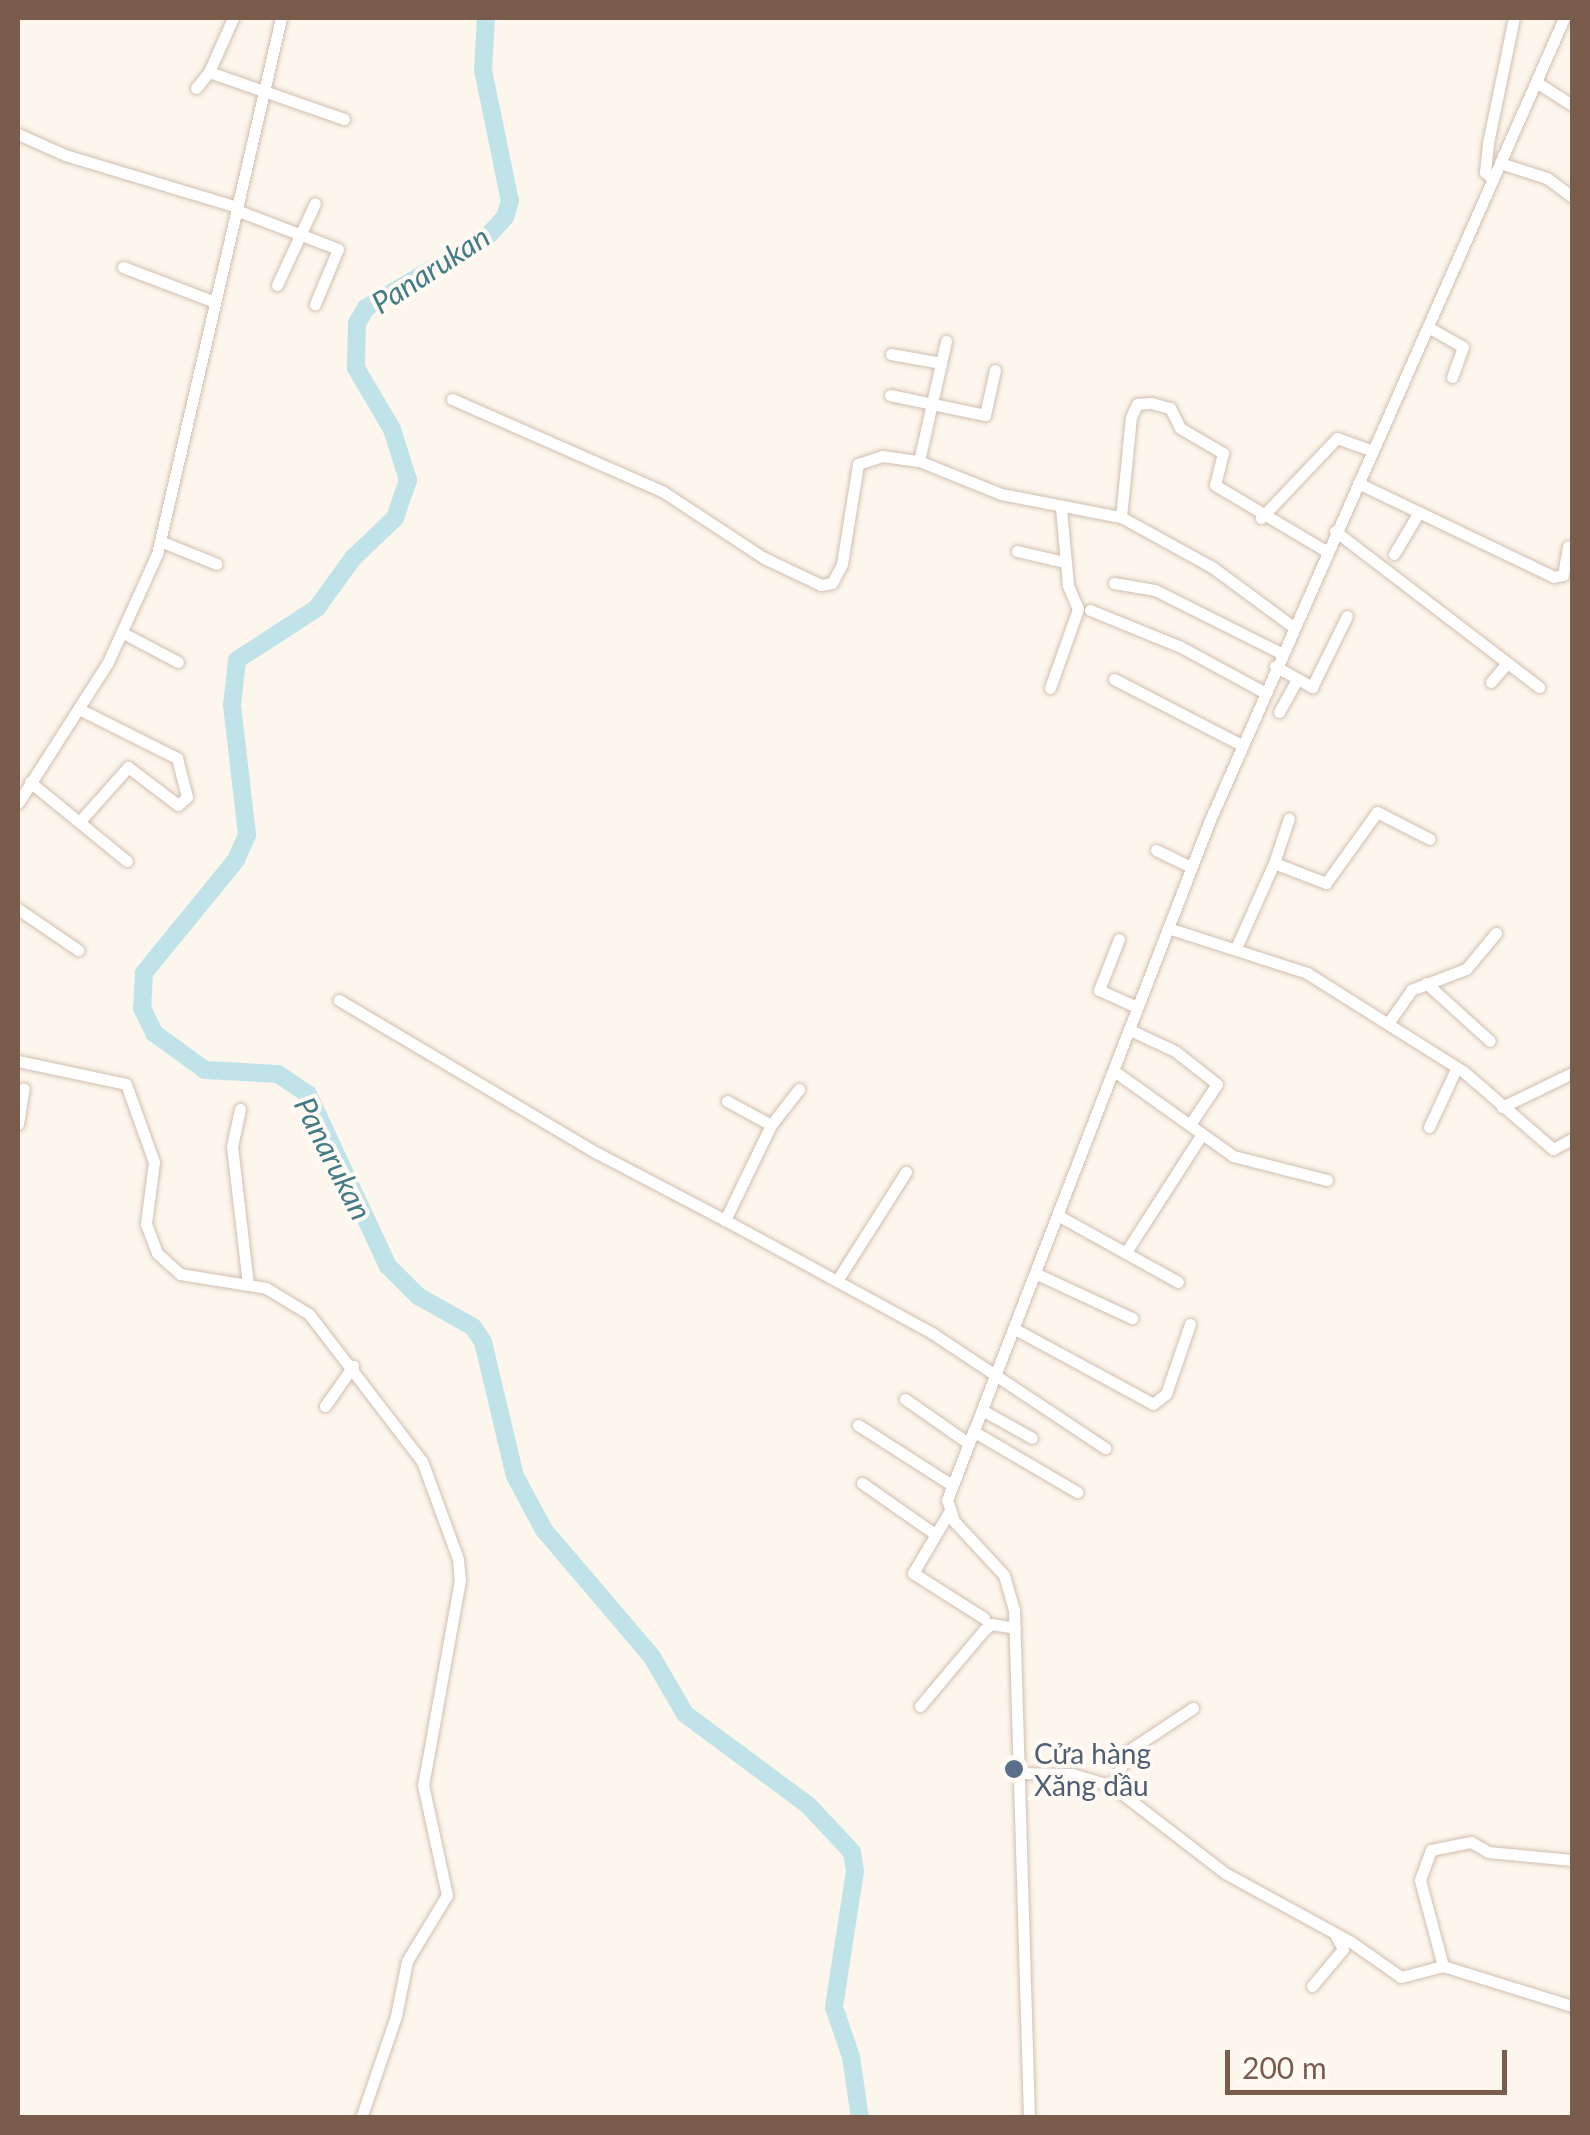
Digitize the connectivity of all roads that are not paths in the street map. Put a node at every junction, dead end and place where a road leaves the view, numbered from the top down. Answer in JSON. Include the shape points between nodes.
{"nodes":[{"id":1,"x":232,"y":18,"type":"edge"},
{"id":2,"x":281,"y":18,"type":"edge"},
{"id":3,"x":1514,"y":18,"type":"edge"},
{"id":4,"x":1564,"y":18,"type":"edge"},
{"id":5,"x":209,"y":72,"type":"junction"},
{"id":6,"x":1536,"y":82,"type":"junction"},
{"id":7,"x":196,"y":88,"type":"dead end"},
{"id":8,"x":264,"y":91,"type":"junction"},
{"id":9,"x":1572,"y":105,"type":"edge"},
{"id":10,"x":344,"y":119,"type":"dead end"},
{"id":11,"x":18,"y":134,"type":"edge"},
{"id":12,"x":1500,"y":163,"type":"junction"},
{"id":13,"x":1493,"y":179,"type":"junction"},
{"id":14,"x":1572,"y":197,"type":"edge"},
{"id":15,"x":315,"y":203,"type":"dead end"},
{"id":16,"x":236,"y":208,"type":"junction"},
{"id":17,"x":300,"y":232,"type":"junction"},
{"id":18,"x":124,"y":267,"type":"dead end"},
{"id":19,"x":277,"y":285,"type":"dead end"},
{"id":20,"x":215,"y":302,"type":"junction"},
{"id":21,"x":315,"y":304,"type":"dead end"},
{"id":22,"x":1428,"y":327,"type":"junction"},
{"id":23,"x":946,"y":341,"type":"dead end"},
{"id":24,"x":891,"y":354,"type":"dead end"},
{"id":25,"x":941,"y":362,"type":"junction"},
{"id":26,"x":995,"y":370,"type":"dead end"},
{"id":27,"x":1452,"y":376,"type":"dead end"},
{"id":28,"x":890,"y":395,"type":"dead end"},
{"id":29,"x":452,"y":399,"type":"dead end"},
{"id":30,"x":932,"y":402,"type":"junction"},
{"id":31,"x":1372,"y":451,"type":"junction"},
{"id":32,"x":920,"y":461,"type":"junction"},
{"id":33,"x":1358,"y":483,"type":"junction"},
{"id":34,"x":1061,"y":508,"type":"junction"},
{"id":35,"x":1419,"y":512,"type":"junction"},
{"id":36,"x":1121,"y":517,"type":"junction"},
{"id":37,"x":1261,"y":518,"type":"junction"},
{"id":38,"x":1336,"y":531,"type":"junction"},
{"id":39,"x":160,"y":541,"type":"junction"},
{"id":40,"x":1568,"y":546,"type":"dead end"},
{"id":41,"x":1017,"y":551,"type":"dead end"},
{"id":42,"x":1326,"y":551,"type":"junction"},
{"id":43,"x":1394,"y":554,"type":"dead end"},
{"id":44,"x":1064,"y":562,"type":"junction"},
{"id":45,"x":217,"y":564,"type":"dead end"},
{"id":46,"x":1114,"y":583,"type":"dead end"},
{"id":47,"x":1090,"y":610,"type":"dead end"},
{"id":48,"x":1347,"y":616,"type":"dead end"},
{"id":49,"x":1292,"y":626,"type":"junction"},
{"id":50,"x":123,"y":633,"type":"junction"},
{"id":51,"x":1281,"y":653,"type":"junction"},
{"id":52,"x":178,"y":662,"type":"dead end"},
{"id":53,"x":1506,"y":663,"type":"junction"},
{"id":54,"x":1275,"y":666,"type":"junction"},
{"id":55,"x":1114,"y":678,"type":"dead end"},
{"id":56,"x":1296,"y":678,"type":"junction"},
{"id":57,"x":1491,"y":682,"type":"dead end"},
{"id":58,"x":1538,"y":687,"type":"dead end"},
{"id":59,"x":1050,"y":688,"type":"dead end"},
{"id":60,"x":1264,"y":692,"type":"junction"},
{"id":61,"x":79,"y":709,"type":"junction"},
{"id":62,"x":1280,"y":712,"type":"dead end"},
{"id":63,"x":1242,"y":746,"type":"junction"},
{"id":64,"x":30,"y":782,"type":"junction"},
{"id":65,"x":18,"y":803,"type":"edge"},
{"id":66,"x":1289,"y":818,"type":"dead end"},
{"id":67,"x":81,"y":820,"type":"junction"},
{"id":68,"x":1430,"y":839,"type":"dead end"},
{"id":69,"x":1156,"y":850,"type":"dead end"},
{"id":70,"x":127,"y":861,"type":"dead end"},
{"id":71,"x":1274,"y":863,"type":"junction"},
{"id":72,"x":1190,"y":867,"type":"junction"},
{"id":73,"x":18,"y":894,"type":"edge"},
{"id":74,"x":18,"y":906,"type":"edge"},
{"id":75,"x":1168,"y":928,"type":"junction"},
{"id":76,"x":1496,"y":934,"type":"dead end"},
{"id":77,"x":1119,"y":939,"type":"dead end"},
{"id":78,"x":1236,"y":948,"type":"junction"},
{"id":79,"x":78,"y":950,"type":"dead end"},
{"id":80,"x":1426,"y":982,"type":"junction"},
{"id":81,"x":339,"y":1000,"type":"dead end"},
{"id":82,"x":1137,"y":1007,"type":"junction"},
{"id":83,"x":1389,"y":1022,"type":"junction"},
{"id":84,"x":1130,"y":1030,"type":"junction"},
{"id":85,"x":1490,"y":1041,"type":"dead end"},
{"id":86,"x":18,"y":1061,"type":"edge"},
{"id":87,"x":1458,"y":1067,"type":"junction"},
{"id":88,"x":1114,"y":1071,"type":"junction"},
{"id":89,"x":1572,"y":1073,"type":"edge"},
{"id":90,"x":24,"y":1088,"type":"dead end"},
{"id":91,"x":799,"y":1089,"type":"dead end"},
{"id":92,"x":727,"y":1101,"type":"dead end"},
{"id":93,"x":1502,"y":1107,"type":"junction"},
{"id":94,"x":240,"y":1109,"type":"dead end"},
{"id":95,"x":1191,"y":1123,"type":"junction"},
{"id":96,"x":18,"y":1124,"type":"edge"},
{"id":97,"x":771,"y":1126,"type":"junction"},
{"id":98,"x":1430,"y":1127,"type":"dead end"},
{"id":99,"x":1202,"y":1134,"type":"junction"},
{"id":100,"x":1572,"y":1140,"type":"edge"},
{"id":101,"x":906,"y":1172,"type":"dead end"},
{"id":102,"x":1328,"y":1180,"type":"dead end"},
{"id":103,"x":1060,"y":1216,"type":"junction"},
{"id":104,"x":724,"y":1220,"type":"junction"},
{"id":105,"x":1126,"y":1252,"type":"junction"},
{"id":106,"x":1037,"y":1274,"type":"junction"},
{"id":107,"x":838,"y":1279,"type":"junction"},
{"id":108,"x":1178,"y":1282,"type":"dead end"},
{"id":109,"x":248,"y":1284,"type":"junction"},
{"id":110,"x":1132,"y":1318,"type":"dead end"},
{"id":111,"x":1190,"y":1324,"type":"dead end"},
{"id":112,"x":1016,"y":1329,"type":"junction"},
{"id":113,"x":353,"y":1366,"type":"junction"},
{"id":114,"x":996,"y":1373,"type":"junction"},
{"id":115,"x":904,"y":1399,"type":"dead end"},
{"id":116,"x":325,"y":1406,"type":"dead end"},
{"id":117,"x":982,"y":1410,"type":"junction"},
{"id":118,"x":858,"y":1425,"type":"dead end"},
{"id":119,"x":971,"y":1437,"type":"junction"},
{"id":120,"x":1032,"y":1438,"type":"dead end"},
{"id":121,"x":1105,"y":1448,"type":"dead end"},
{"id":122,"x":862,"y":1483,"type":"dead end"},
{"id":123,"x":952,"y":1485,"type":"junction"},
{"id":124,"x":1077,"y":1492,"type":"dead end"},
{"id":125,"x":949,"y":1512,"type":"junction"},
{"id":126,"x":932,"y":1532,"type":"junction"},
{"id":127,"x":984,"y":1618,"type":"dead end"},
{"id":128,"x":1015,"y":1628,"type":"junction"},
{"id":129,"x":920,"y":1706,"type":"dead end"},
{"id":130,"x":1193,"y":1708,"type":"dead end"},
{"id":131,"x":1017,"y":1773,"type":"junction"},
{"id":132,"x":1112,"y":1786,"type":"junction"},
{"id":133,"x":1572,"y":1860,"type":"edge"},
{"id":134,"x":1333,"y":1932,"type":"junction"},
{"id":135,"x":1442,"y":1966,"type":"junction"},
{"id":136,"x":1312,"y":1986,"type":"dead end"},
{"id":137,"x":1572,"y":2006,"type":"edge"},
{"id":138,"x":361,"y":2118,"type":"edge"},
{"id":139,"x":1028,"y":2118,"type":"edge"}],
"edges":[{"from":1,"to":5,"type":"street"},
{"from":2,"to":8,"type":"street"},
{"from":3,"to":13,"type":"street","via":[[1488,143],[1485,172]]},
{"from":4,"to":6,"type":"street"},
{"from":5,"to":7,"type":"street"},
{"from":5,"to":8,"type":"street"},
{"from":6,"to":9,"type":"street"},
{"from":6,"to":12,"type":"street"},
{"from":8,"to":10,"type":"street"},
{"from":8,"to":16,"type":"street"},
{"from":11,"to":16,"type":"street","via":[[65,156]]},
{"from":12,"to":13,"type":"street"},
{"from":12,"to":14,"type":"street","via":[[1546,178]]},
{"from":13,"to":22,"type":"street"},
{"from":15,"to":17,"type":"street"},
{"from":16,"to":17,"type":"street"},
{"from":16,"to":20,"type":"street"},
{"from":17,"to":19,"type":"street"},
{"from":17,"to":21,"type":"street","via":[[339,252]]},
{"from":18,"to":20,"type":"street"},
{"from":20,"to":39,"type":"street"},
{"from":22,"to":27,"type":"street","via":[[1463,347]]},
{"from":22,"to":31,"type":"street"},
{"from":23,"to":25,"type":"street"},
{"from":24,"to":25,"type":"street"},
{"from":25,"to":30,"type":"street"},
{"from":26,"to":30,"type":"street","via":[[986,415]]},
{"from":28,"to":30,"type":"street"},
{"from":29,"to":32,"type":"street","via":[[662,491],[764,558],[821,585],[832,583],[842,564],[858,464],[873,455]]},
{"from":30,"to":32,"type":"street"},
{"from":31,"to":33,"type":"street"},
{"from":31,"to":37,"type":"street","via":[[1337,438]]},
{"from":32,"to":34,"type":"street","via":[[1001,494]]},
{"from":33,"to":35,"type":"street"},
{"from":33,"to":38,"type":"street"},
{"from":34,"to":36,"type":"street"},
{"from":34,"to":44,"type":"street"},
{"from":35,"to":40,"type":"street","via":[[1554,577],[1563,575]]},
{"from":35,"to":43,"type":"street"},
{"from":36,"to":37,"type":"street","via":[[1131,417],[1142,402],[1170,408],[1180,428],[1223,452],[1213,483]]},
{"from":36,"to":49,"type":"street","via":[[1212,567]]},
{"from":37,"to":42,"type":"street"},
{"from":38,"to":42,"type":"street"},
{"from":38,"to":53,"type":"street"},
{"from":39,"to":45,"type":"street"},
{"from":39,"to":50,"type":"street"},
{"from":41,"to":44,"type":"street"},
{"from":42,"to":49,"type":"street"},
{"from":44,"to":59,"type":"street","via":[[1078,609]]},
{"from":46,"to":51,"type":"street","via":[[1156,590]]},
{"from":47,"to":60,"type":"street","via":[[1180,646]]},
{"from":48,"to":56,"type":"street","via":[[1312,687]]},
{"from":49,"to":51,"type":"street"},
{"from":50,"to":52,"type":"street"},
{"from":50,"to":61,"type":"street"},
{"from":51,"to":54,"type":"street"},
{"from":53,"to":57,"type":"street"},
{"from":53,"to":58,"type":"street"},
{"from":54,"to":56,"type":"street"},
{"from":54,"to":60,"type":"street"},
{"from":55,"to":63,"type":"street"},
{"from":56,"to":62,"type":"street"},
{"from":60,"to":63,"type":"street"},
{"from":61,"to":64,"type":"street"},
{"from":61,"to":67,"type":"street","via":[[177,758],[187,798],[178,805],[128,767]]},
{"from":63,"to":72,"type":"street"},
{"from":64,"to":65,"type":"street"},
{"from":64,"to":67,"type":"street"},
{"from":66,"to":71,"type":"street"},
{"from":67,"to":70,"type":"street"},
{"from":68,"to":71,"type":"street","via":[[1377,812],[1326,883]]},
{"from":69,"to":72,"type":"street"},
{"from":71,"to":78,"type":"street"},
{"from":72,"to":75,"type":"street"},
{"from":73,"to":74,"type":"street"},
{"from":74,"to":79,"type":"street"},
{"from":75,"to":78,"type":"street"},
{"from":75,"to":82,"type":"street"},
{"from":76,"to":80,"type":"street","via":[[1466,969]]},
{"from":77,"to":82,"type":"street","via":[[1099,990]]},
{"from":78,"to":83,"type":"street","via":[[1307,974],[1362,1013]]},
{"from":80,"to":83,"type":"street","via":[[1407,994]]},
{"from":80,"to":85,"type":"street"},
{"from":81,"to":104,"type":"street"},
{"from":82,"to":84,"type":"street"},
{"from":83,"to":87,"type":"street"},
{"from":84,"to":88,"type":"street"},
{"from":84,"to":95,"type":"street","via":[[1175,1051],[1217,1084]]},
{"from":86,"to":109,"type":"street","via":[[125,1083],[154,1162],[146,1224],[156,1254],[180,1274]]},
{"from":87,"to":93,"type":"street"},
{"from":87,"to":98,"type":"street"},
{"from":88,"to":95,"type":"street"},
{"from":88,"to":103,"type":"street"},
{"from":89,"to":93,"type":"street"},
{"from":90,"to":96,"type":"street"},
{"from":91,"to":97,"type":"street"},
{"from":92,"to":97,"type":"street"},
{"from":93,"to":100,"type":"street","via":[[1553,1150]]},
{"from":94,"to":109,"type":"street","via":[[232,1146]]},
{"from":95,"to":99,"type":"street"},
{"from":97,"to":104,"type":"street"},
{"from":99,"to":102,"type":"street","via":[[1233,1156]]},
{"from":99,"to":105,"type":"street"},
{"from":101,"to":107,"type":"street"},
{"from":103,"to":105,"type":"street"},
{"from":103,"to":106,"type":"street"},
{"from":104,"to":107,"type":"street"},
{"from":105,"to":108,"type":"street"},
{"from":106,"to":110,"type":"street"},
{"from":106,"to":112,"type":"street"},
{"from":107,"to":114,"type":"street"},
{"from":109,"to":113,"type":"street","via":[[299,1306]]},
{"from":111,"to":112,"type":"street","via":[[1166,1394],[1153,1404]]},
{"from":112,"to":114,"type":"street"},
{"from":113,"to":116,"type":"street"},
{"from":113,"to":138,"type":"street","via":[[422,1461],[460,1574],[424,1768],[427,1821],[447,1895],[407,1960],[396,2016]]},
{"from":114,"to":117,"type":"street"},
{"from":114,"to":121,"type":"street"},
{"from":115,"to":119,"type":"street"},
{"from":117,"to":119,"type":"street"},
{"from":117,"to":120,"type":"street"},
{"from":118,"to":123,"type":"street"},
{"from":119,"to":123,"type":"street"},
{"from":119,"to":124,"type":"street"},
{"from":122,"to":126,"type":"street"},
{"from":123,"to":125,"type":"street"},
{"from":125,"to":126,"type":"street"},
{"from":125,"to":128,"type":"street","via":[[1004,1575]]},
{"from":126,"to":127,"type":"street","via":[[914,1574]]},
{"from":128,"to":129,"type":"street","via":[[992,1624],[984,1630]]},
{"from":128,"to":131,"type":"street"},
{"from":130,"to":132,"type":"street","via":[[1128,1752]]},
{"from":131,"to":132,"type":"street","via":[[1072,1774]]},
{"from":131,"to":139,"type":"street"},
{"from":132,"to":134,"type":"street","via":[[1225,1874]]},
{"from":133,"to":135,"type":"street","via":[[1488,1852],[1471,1842],[1431,1850],[1420,1882]]},
{"from":134,"to":135,"type":"street","via":[[1401,1978]]},
{"from":134,"to":136,"type":"street","via":[[1343,1948]]},
{"from":135,"to":137,"type":"street"}]}
